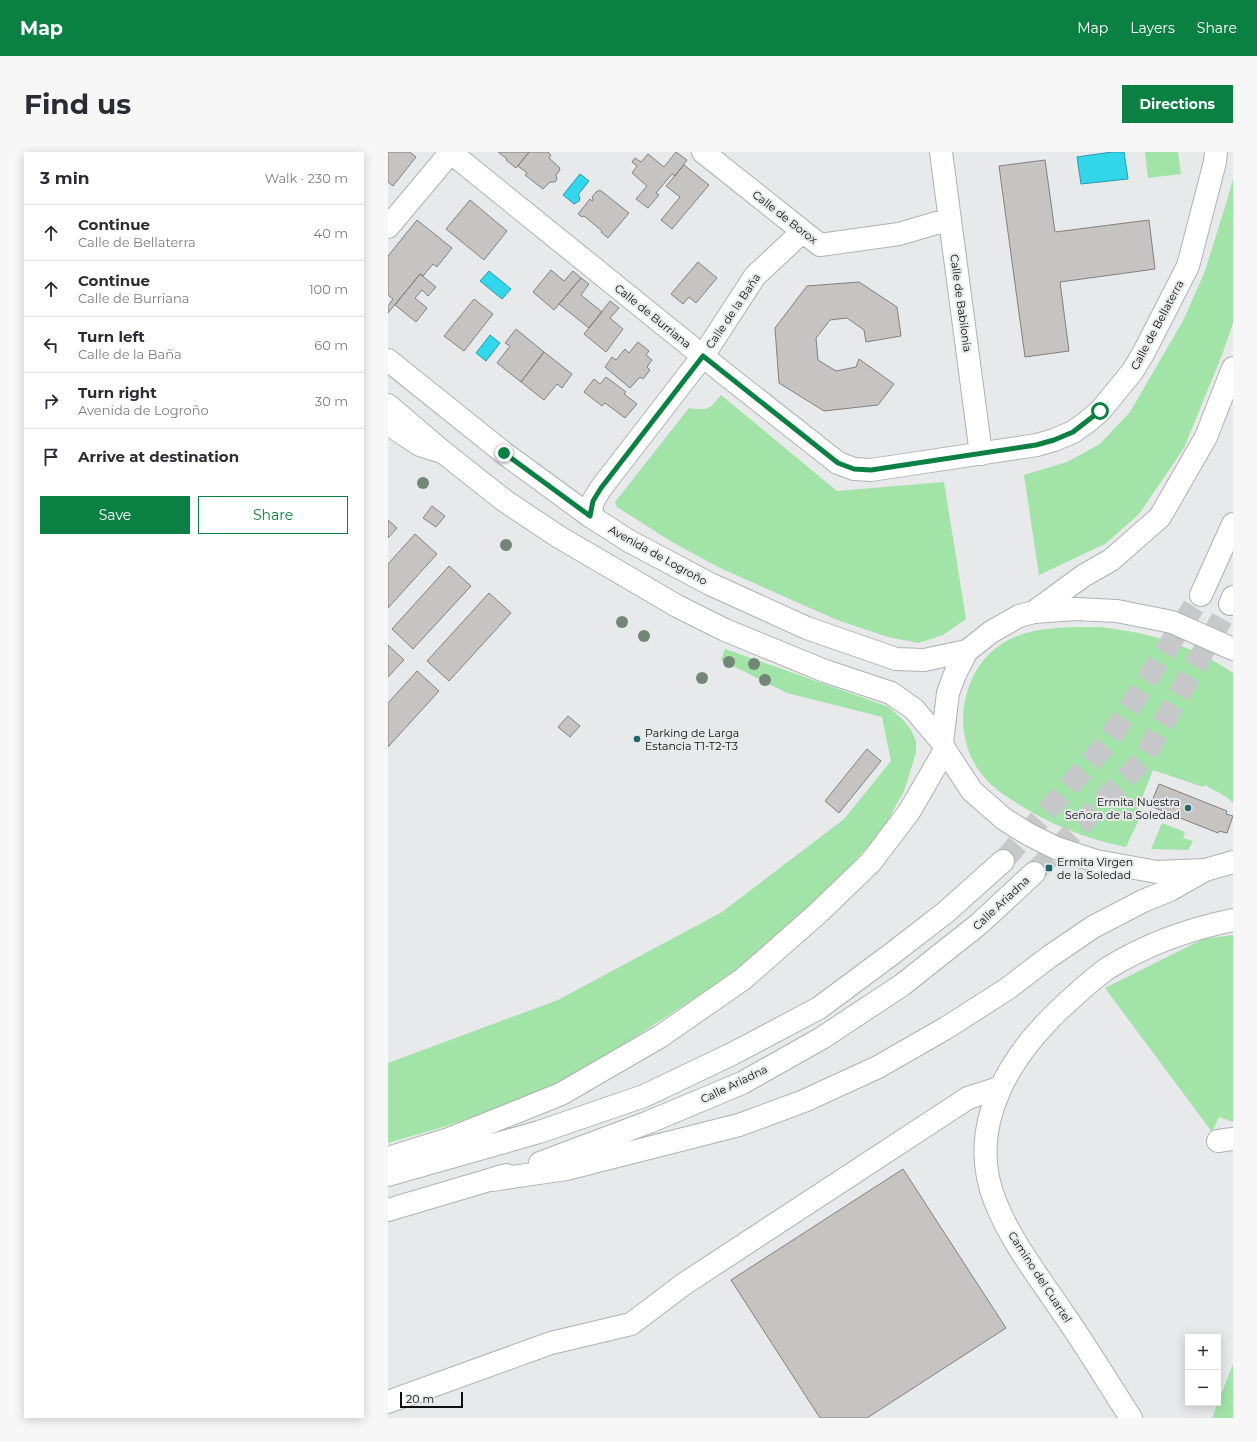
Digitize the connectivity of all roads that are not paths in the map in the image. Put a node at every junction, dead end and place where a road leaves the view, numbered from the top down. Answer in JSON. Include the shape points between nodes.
{"nodes":[{"id":1,"x":450,"y":152,"type":"edge"},
{"id":2,"x":703,"y":152,"type":"edge"},
{"id":3,"x":941,"y":152,"type":"edge"},
{"id":4,"x":1216,"y":152,"type":"edge"},
{"id":5,"x":950,"y":220,"type":"junction"},
{"id":6,"x":388,"y":227,"type":"edge"},
{"id":7,"x":802,"y":232,"type":"junction"},
{"id":8,"x":703,"y":356,"type":"junction"},
{"id":9,"x":388,"y":360,"type":"edge"},
{"id":10,"x":1233,"y":368,"type":"edge"},
{"id":11,"x":388,"y":405,"type":"edge"},
{"id":12,"x":388,"y":424,"type":"edge"},
{"id":13,"x":443,"y":452,"type":"junction"},
{"id":14,"x":981,"y":454,"type":"junction"},
{"id":15,"x":590,"y":516,"type":"junction"},
{"id":16,"x":1233,"y":524,"type":"edge"},
{"id":17,"x":1201,"y":595,"type":"tunnel mouth"},
{"id":18,"x":1034,"y":612,"type":"junction"},
{"id":19,"x":1233,"y":649,"type":"edge"},
{"id":20,"x":967,"y":651,"type":"junction"},
{"id":21,"x":943,"y":746,"type":"junction"},
{"id":22,"x":1003,"y":862,"type":"tunnel mouth"},
{"id":23,"x":1233,"y":862,"type":"edge"},
{"id":24,"x":1205,"y":870,"type":"junction"},
{"id":25,"x":1034,"y":873,"type":"tunnel mouth"},
{"id":26,"x":1233,"y":920,"type":"edge"},
{"id":27,"x":999,"y":1088,"type":"junction"},
{"id":28,"x":388,"y":1158,"type":"edge"},
{"id":29,"x":388,"y":1175,"type":"edge"},
{"id":30,"x":492,"y":1180,"type":"junction"},
{"id":31,"x":388,"y":1210,"type":"edge"},
{"id":32,"x":388,"y":1402,"type":"edge"},
{"id":33,"x":1131,"y":1418,"type":"edge"}],
"edges":[{"from":1,"to":6,"type":"main road"},
{"from":1,"to":8,"type":"main road","name":"Calle de Burriana"},
{"from":2,"to":7,"type":"main road","name":"Calle de Borox"},
{"from":3,"to":5,"type":"main road","name":"Calle de Babilonia"},
{"from":4,"to":14,"type":"main road","name":"Calle de Bellaterra","via":[[1188,266],[1143,354],[1117,392],[1100,411],[1073,432],[1036,445]]},
{"from":5,"to":7,"type":"main road","name":"Calle de Borox","via":[[899,234],[820,245]]},
{"from":5,"to":14,"type":"main road","name":"Calle de Babilonia"},
{"from":7,"to":8,"type":"main road","name":"Calle de la Baña","via":[[755,276]]},
{"from":8,"to":14,"type":"main road","name":"Calle de Burriana","via":[[838,463],[854,469],[871,470]]},
{"from":8,"to":15,"type":"main road","name":"Calle de la Baña","via":[[601,488],[593,501]]},
{"from":9,"to":15,"type":"main road","name":"Avenida de Logroño","via":[[498,449]]},
{"from":10,"to":18,"type":"main road","via":[[1206,437],[1160,517],[1111,560],[1083,576]]},
{"from":11,"to":13,"type":"main road"},
{"from":12,"to":13,"type":"main road","via":[[420,446]]},
{"from":13,"to":21,"type":"main road","via":[[505,501],[559,537],[677,606],[771,650],[891,693],[914,709]]},
{"from":15,"to":20,"type":"main road","name":"Avenida de Logroño","via":[[629,541],[710,584],[815,631],[896,659],[924,660]]},
{"from":16,"to":17,"type":"main road"},
{"from":18,"to":19,"type":"main road","via":[[1076,609],[1117,611],[1172,622]]},
{"from":18,"to":20,"type":"main road","via":[[1019,616],[991,632]]},
{"from":20,"to":21,"type":"main road","via":[[948,692]]},
{"from":21,"to":24,"type":"main road","via":[[972,791],[1004,819],[1056,848],[1096,861],[1158,872]]},
{"from":21,"to":28,"type":"main road","via":[[909,812],[871,862],[743,979],[661,1036],[561,1094],[449,1139]]},
{"from":22,"to":29,"type":"main road","via":[[935,921],[819,1008],[732,1054],[644,1096],[539,1132]]},
{"from":23,"to":24,"type":"main road"},
{"from":24,"to":30,"type":"main road","via":[[1093,927],[1007,989],[946,1028],[878,1067],[804,1101],[731,1127],[566,1169]]},
{"from":25,"to":30,"type":"main road","name":"Calle Ariadna","via":[[979,924],[902,986],[815,1042],[735,1086],[649,1122]]},
{"from":26,"to":27,"type":"main road","name":"Camino del Cuartel","via":[[1201,927],[1154,943],[1107,969],[1044,1024]]},
{"from":27,"to":32,"type":"main road","via":[[968,1098],[684,1284],[632,1324],[551,1343]]},
{"from":27,"to":33,"type":"main road","name":"Camino del Cuartel","via":[[990,1114],[985,1141],[988,1178],[994,1200],[1021,1252]]},
{"from":30,"to":31,"type":"main road","name":"Calle Ariadna"}]}
